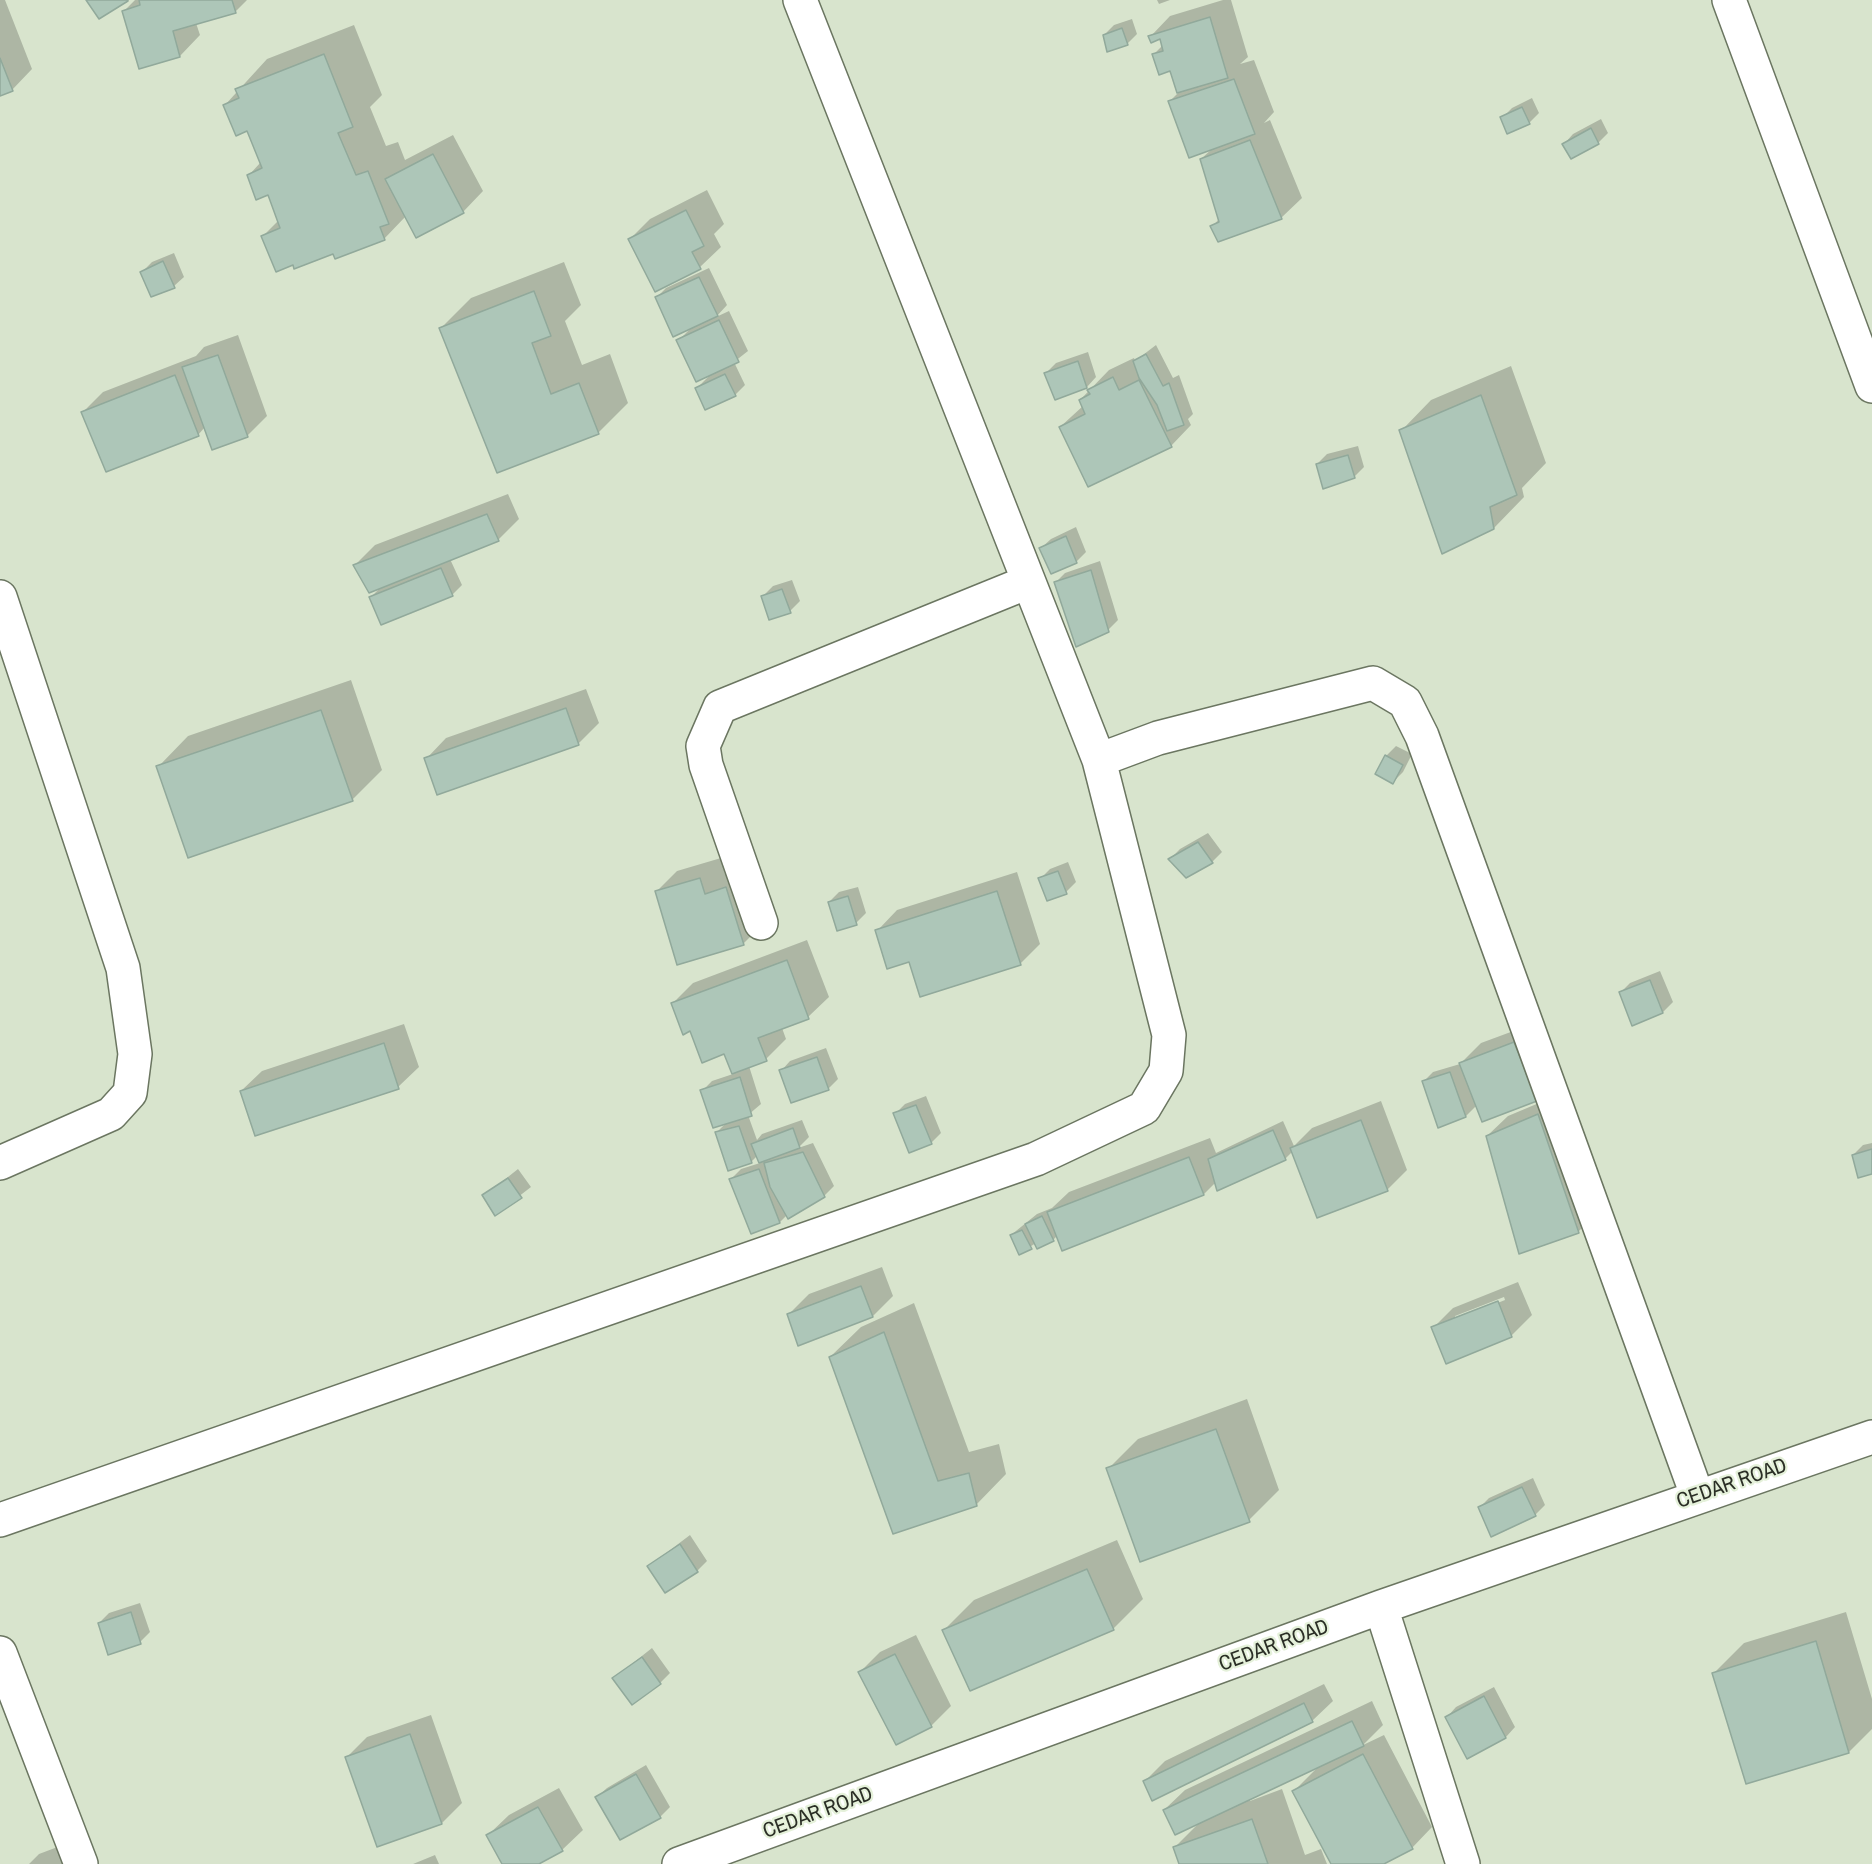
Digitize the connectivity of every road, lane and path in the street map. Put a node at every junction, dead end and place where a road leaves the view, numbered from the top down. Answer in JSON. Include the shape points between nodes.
{"nodes":[{"id":1,"x":800,"y":0,"type":"edge"},
{"id":2,"x":1729,"y":0,"type":"edge"},
{"id":3,"x":1872,"y":386,"type":"edge"},
{"id":4,"x":1028,"y":582,"type":"junction"},
{"id":5,"x":0,"y":597,"type":"edge"},
{"id":6,"x":1099,"y":760,"type":"junction"},
{"id":7,"x":761,"y":923,"type":"dead end"},
{"id":8,"x":0,"y":1164,"type":"edge"},
{"id":9,"x":1872,"y":1437,"type":"edge"},
{"id":10,"x":1697,"y":1496,"type":"junction"},
{"id":11,"x":0,"y":1520,"type":"edge"},
{"id":12,"x":1382,"y":1607,"type":"junction"},
{"id":13,"x":0,"y":1653,"type":"edge"},
{"id":14,"x":81,"y":1864,"type":"edge"},
{"id":15,"x":680,"y":1864,"type":"edge"},
{"id":16,"x":1463,"y":1864,"type":"edge"}],
"edges":[{"from":1,"to":4,"type":"street"},
{"from":2,"to":3,"type":"street"},
{"from":4,"to":6,"type":"street"},
{"from":4,"to":7,"type":"street","via":[[720,707],[703,746],[706,765]]},
{"from":5,"to":8,"type":"street","via":[[123,968],[135,1054],[130,1093],[111,1114]]},
{"from":6,"to":10,"type":"street","via":[[1158,738],[1373,683],[1405,702],[1422,736]]},
{"from":6,"to":11,"type":"street","via":[[1169,1035],[1166,1071],[1144,1108],[1036,1159]]},
{"from":9,"to":10,"type":"street","name":"CEDAR ROAD"},
{"from":10,"to":12,"type":"street","name":"CEDAR ROAD"},
{"from":12,"to":15,"type":"street","name":"CEDAR ROAD"},
{"from":12,"to":16,"type":"street"},
{"from":13,"to":14,"type":"street"}]}
